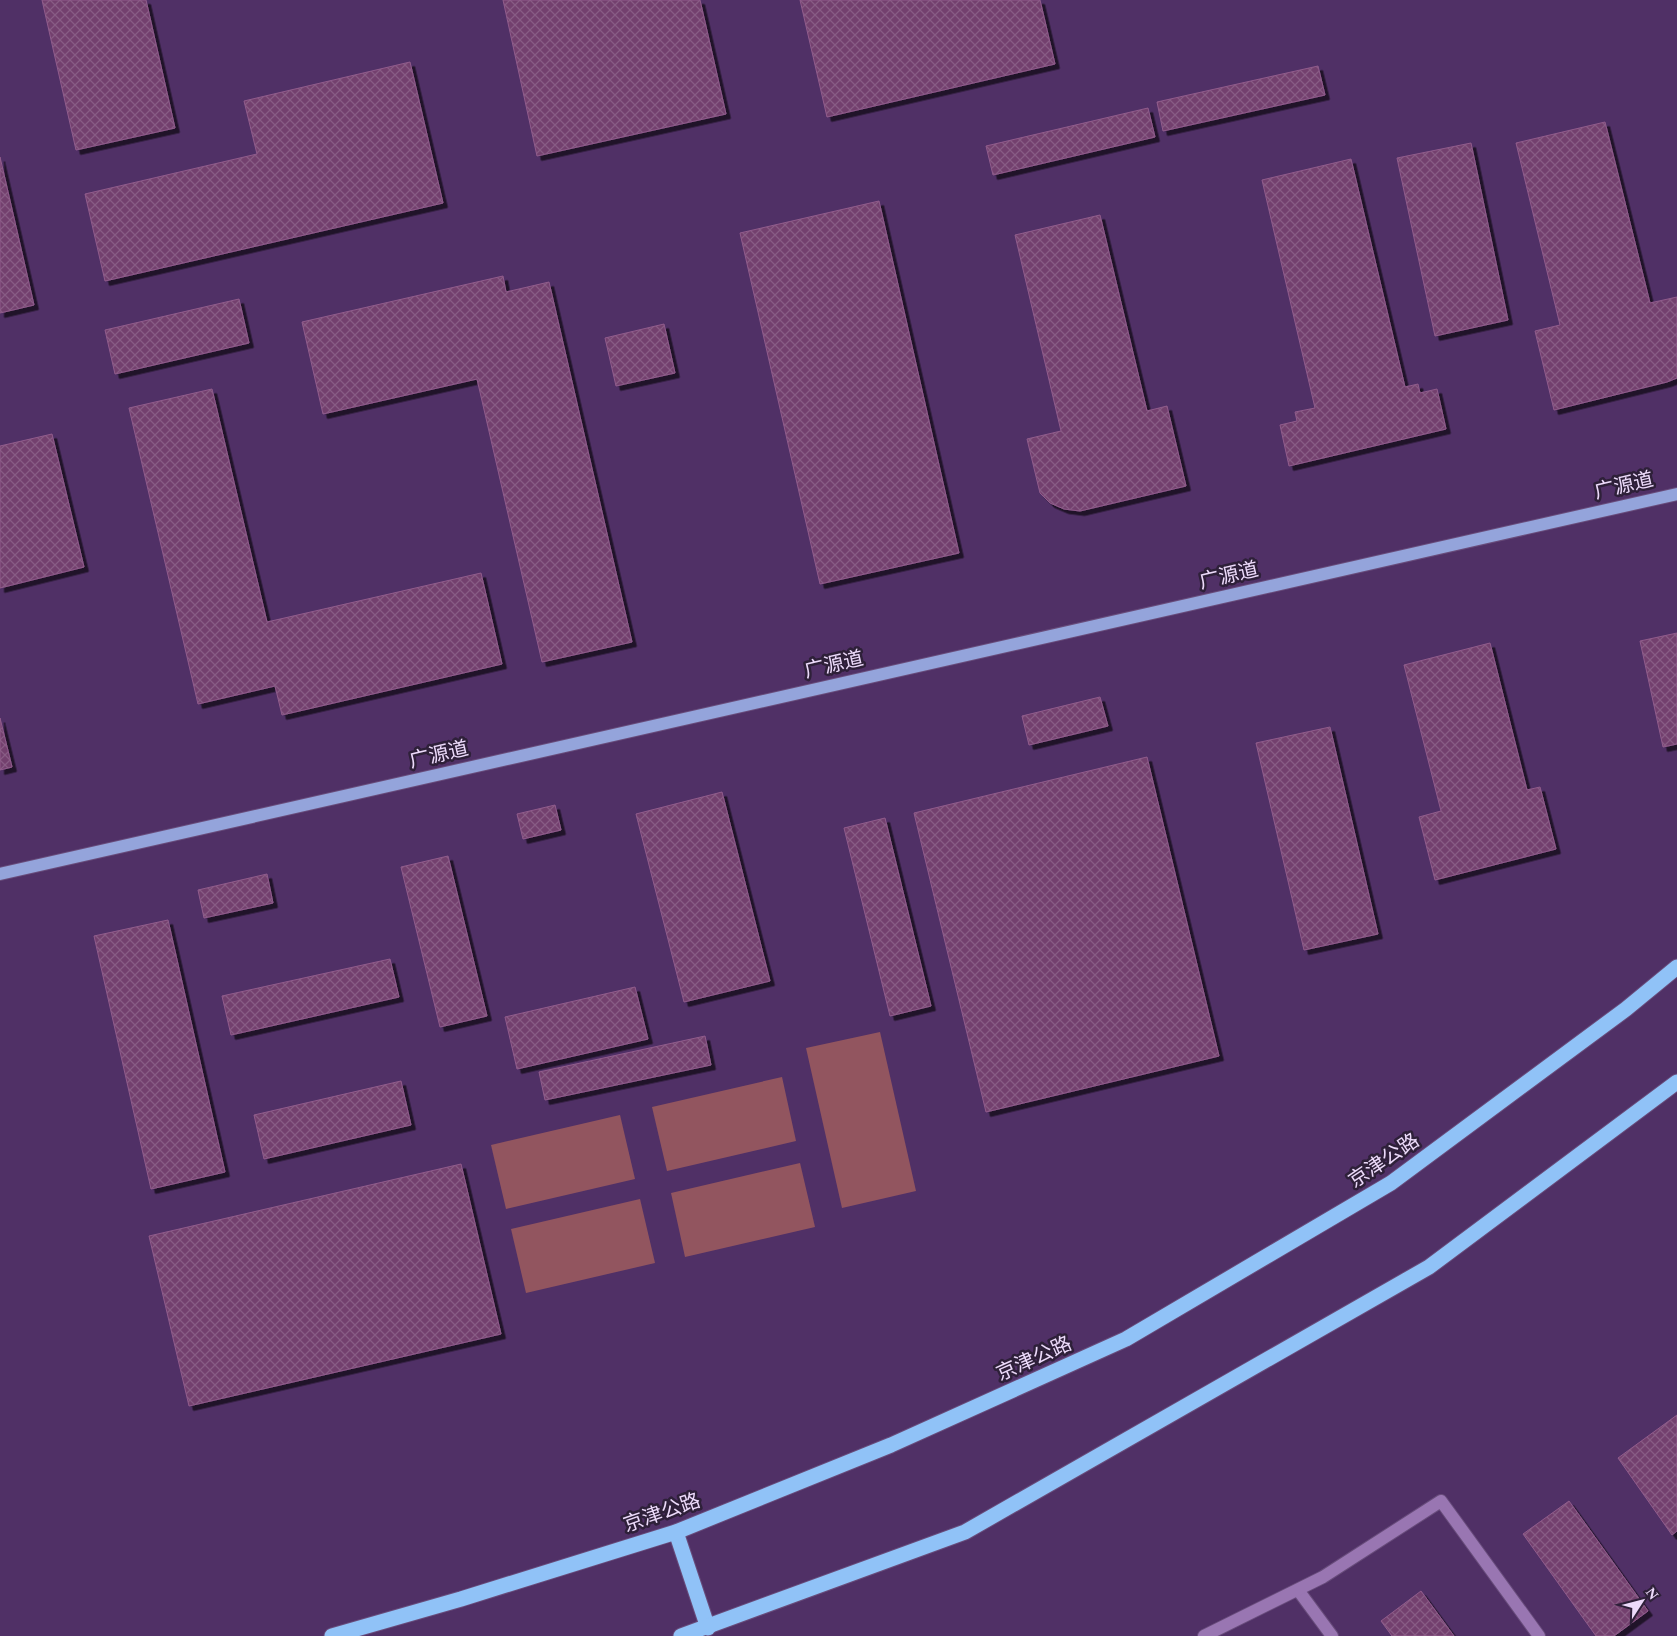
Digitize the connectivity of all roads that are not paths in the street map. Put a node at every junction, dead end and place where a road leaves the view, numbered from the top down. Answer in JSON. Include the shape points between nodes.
{"nodes":[{"id":1,"x":1677,"y":494,"type":"edge"},
{"id":2,"x":0,"y":874,"type":"edge"},
{"id":3,"x":1677,"y":967,"type":"edge"},
{"id":4,"x":1677,"y":1082,"type":"edge"},
{"id":5,"x":676,"y":1532,"type":"junction"},
{"id":6,"x":1298,"y":1590,"type":"junction"},
{"id":7,"x":708,"y":1632,"type":"edge"},
{"id":8,"x":332,"y":1636,"type":"edge"},
{"id":9,"x":681,"y":1636,"type":"edge"},
{"id":10,"x":1204,"y":1636,"type":"edge"},
{"id":11,"x":1332,"y":1636,"type":"edge"},
{"id":12,"x":1539,"y":1636,"type":"edge"}],
"edges":[{"from":1,"to":2,"type":"main road","name":"广源道"},
{"from":3,"to":5,"type":"highway","name":"京津公路","via":[[1626,1009],[1391,1183],[1126,1340],[891,1445]]},
{"from":4,"to":7,"type":"highway","via":[[1429,1267],[965,1532]]},
{"from":5,"to":7,"type":"highway"},
{"from":5,"to":8,"type":"highway","name":"京津公路"},
{"from":6,"to":10,"type":"street"},
{"from":6,"to":11,"type":"street"},
{"from":6,"to":12,"type":"street","via":[[1441,1501]]},
{"from":7,"to":9,"type":"highway"}]}
